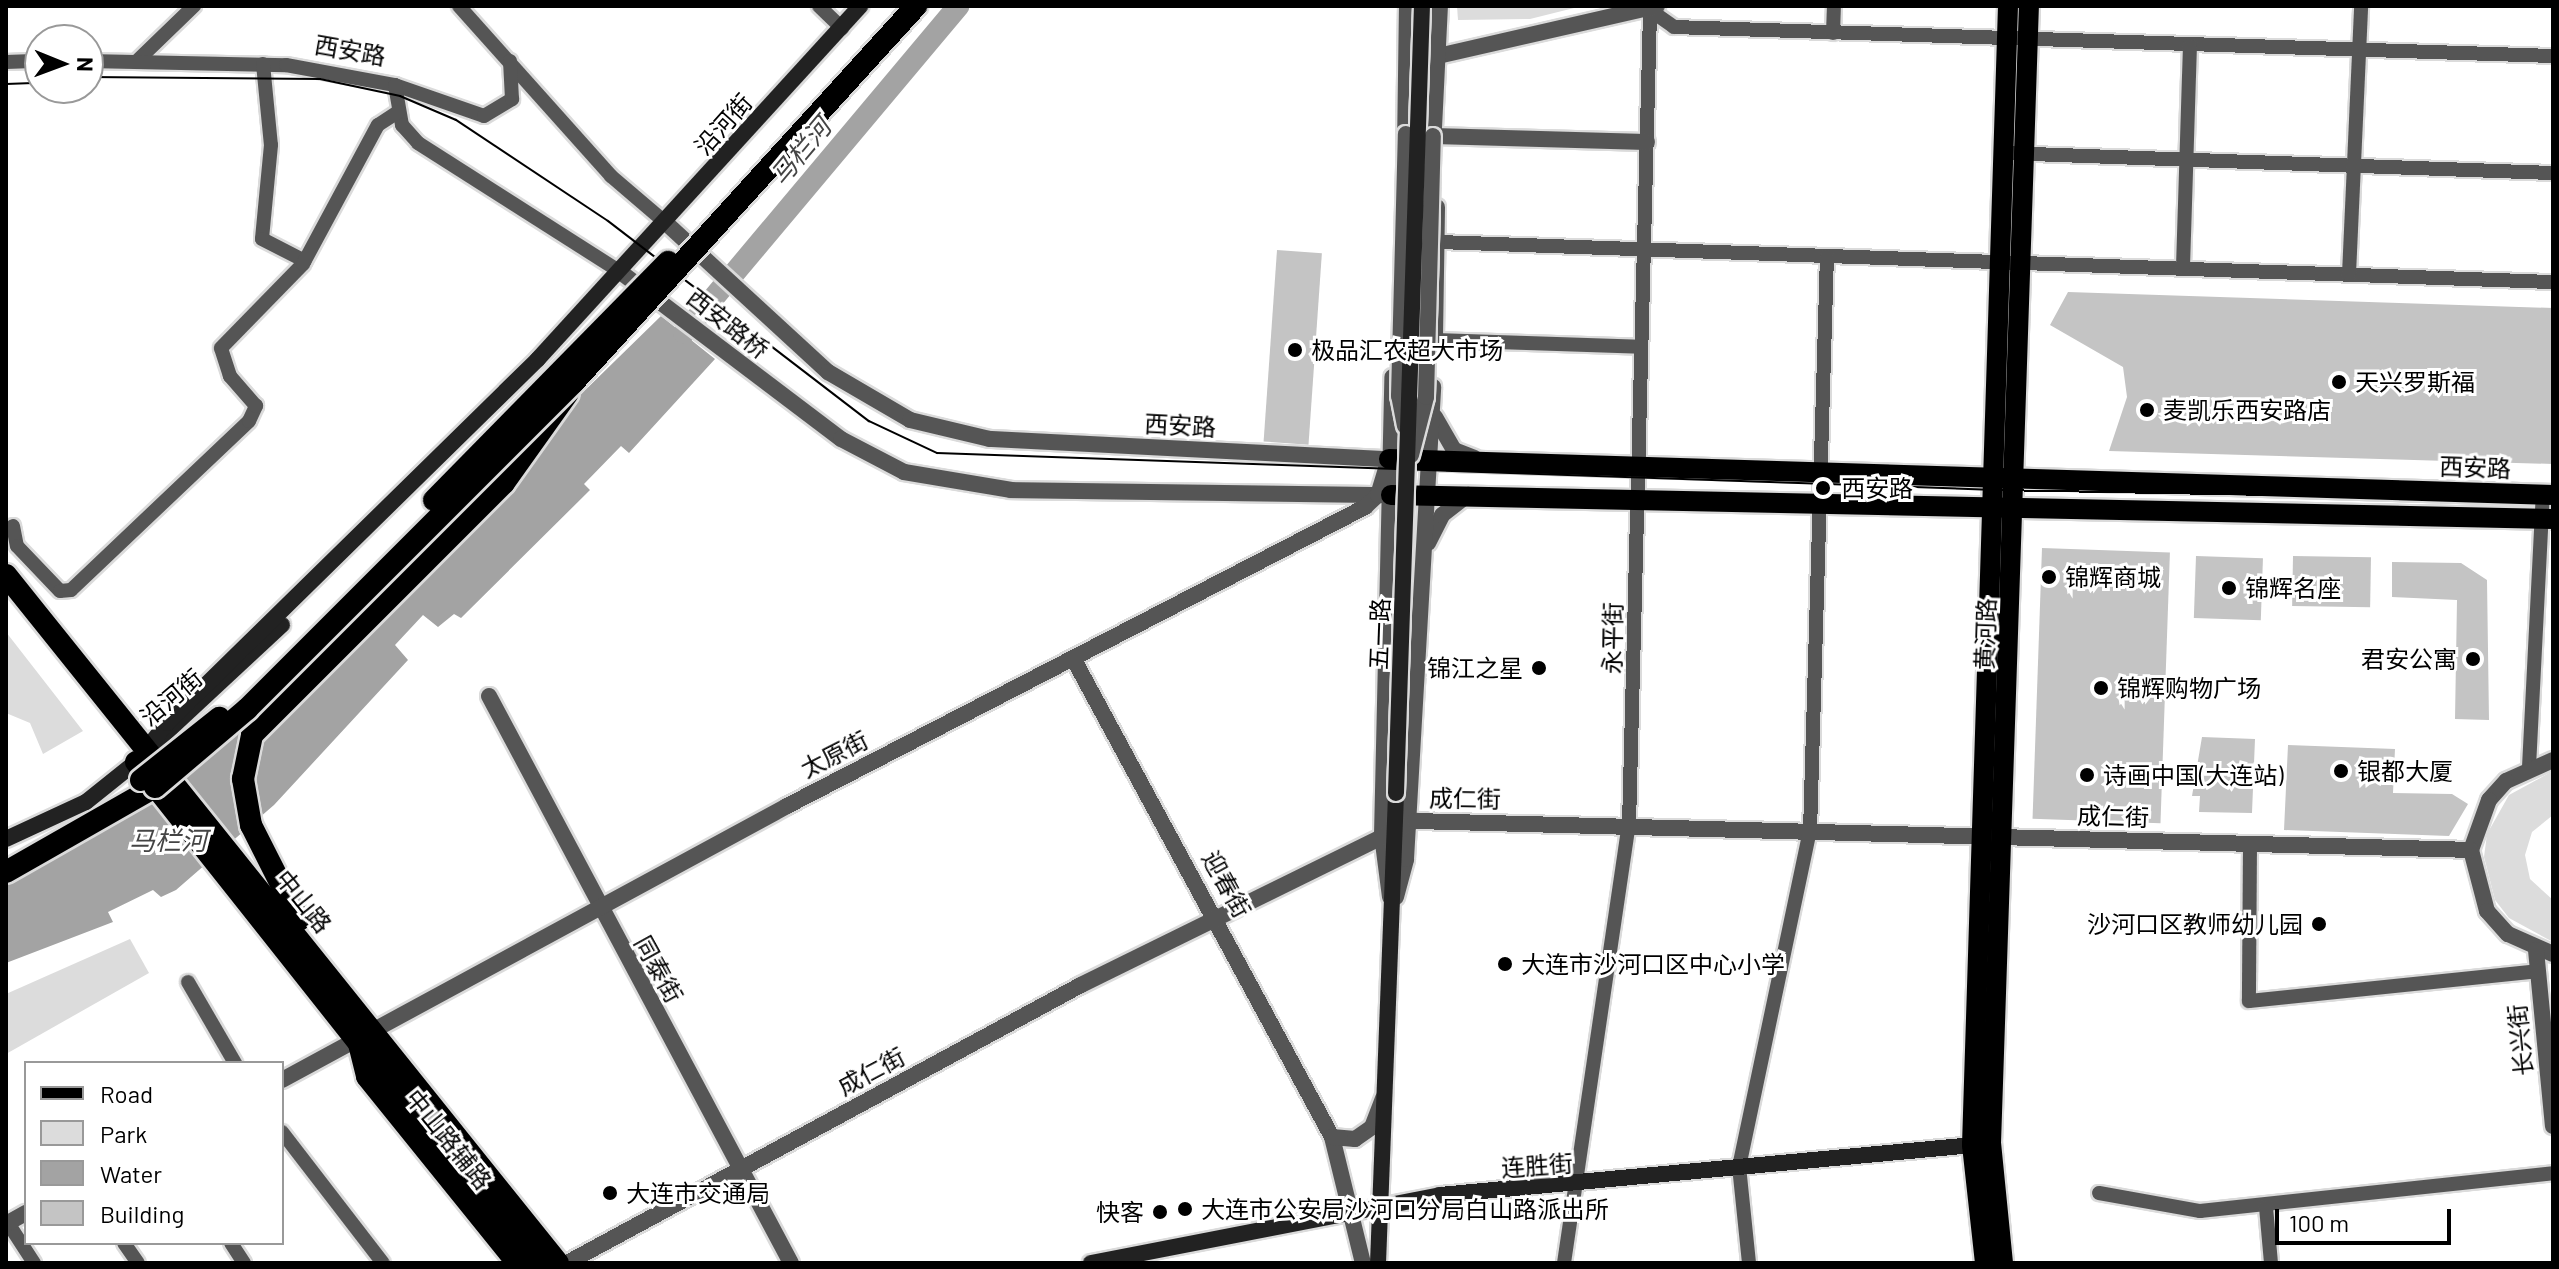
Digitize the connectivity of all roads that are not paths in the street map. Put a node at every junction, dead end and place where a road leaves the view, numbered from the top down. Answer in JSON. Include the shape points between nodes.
{"nodes":[{"id":1,"x":194,"y":6,"type":"edge"},
{"id":2,"x":459,"y":6,"type":"edge"},
{"id":3,"x":819,"y":6,"type":"edge"},
{"id":4,"x":860,"y":6,"type":"edge"},
{"id":5,"x":900,"y":6,"type":"edge"},
{"id":6,"x":916,"y":6,"type":"edge"},
{"id":7,"x":1407,"y":6,"type":"edge"},
{"id":8,"x":1422,"y":6,"type":"edge"},
{"id":9,"x":1440,"y":6,"type":"edge"},
{"id":10,"x":1834,"y":6,"type":"edge"},
{"id":11,"x":2008,"y":6,"type":"edge"},
{"id":12,"x":2029,"y":6,"type":"edge"},
{"id":13,"x":2361,"y":6,"type":"edge"},
{"id":14,"x":1654,"y":8,"type":"edge"},
{"id":15,"x":842,"y":28,"type":"junction"},
{"id":16,"x":1833,"y":33,"type":"junction"},
{"id":17,"x":2007,"y":39,"type":"junction"},
{"id":18,"x":2028,"y":40,"type":"junction"},
{"id":19,"x":2190,"y":46,"type":"junction"},
{"id":20,"x":2359,"y":52,"type":"junction"},
{"id":21,"x":2553,"y":56,"type":"edge"},
{"id":22,"x":1435,"y":58,"type":"junction"},
{"id":23,"x":138,"y":60,"type":"junction"},
{"id":24,"x":104,"y":61,"type":"edge"},
{"id":25,"x":510,"y":61,"type":"junction"},
{"id":26,"x":1408,"y":61,"type":"junction"},
{"id":27,"x":263,"y":64,"type":"junction"},
{"id":28,"x":395,"y":85,"type":"junction"},
{"id":29,"x":398,"y":112,"type":"junction"},
{"id":30,"x":1406,"y":134,"type":"junction"},
{"id":31,"x":1433,"y":136,"type":"junction"},
{"id":32,"x":1647,"y":142,"type":"junction"},
{"id":33,"x":2015,"y":153,"type":"junction"},
{"id":34,"x":2189,"y":158,"type":"junction"},
{"id":35,"x":2354,"y":165,"type":"junction"},
{"id":36,"x":2553,"y":173,"type":"edge"},
{"id":37,"x":666,"y":223,"type":"junction"},
{"id":38,"x":1439,"y":242,"type":"junction"},
{"id":39,"x":1644,"y":249,"type":"junction"},
{"id":40,"x":1827,"y":256,"type":"junction"},
{"id":41,"x":305,"y":261,"type":"junction"},
{"id":42,"x":2012,"y":264,"type":"junction"},
{"id":43,"x":2183,"y":267,"type":"junction"},
{"id":44,"x":619,"y":271,"type":"junction"},
{"id":45,"x":2349,"y":274,"type":"junction"},
{"id":46,"x":2553,"y":282,"type":"edge"},
{"id":47,"x":792,"y":340,"type":"joint"},
{"id":48,"x":1435,"y":340,"type":"junction"},
{"id":49,"x":1641,"y":347,"type":"junction"},
{"id":50,"x":573,"y":383,"type":"junction"},
{"id":51,"x":1391,"y":392,"type":"junction"},
{"id":52,"x":1432,"y":404,"type":"junction"},
{"id":53,"x":1411,"y":455,"type":"junction"},
{"id":54,"x":1354,"y":458,"type":"junction"},
{"id":55,"x":1389,"y":459,"type":"junction"},
{"id":56,"x":1430,"y":465,"type":"junction"},
{"id":57,"x":1510,"y":468,"type":"junction"},
{"id":58,"x":1638,"y":469,"type":"junction"},
{"id":59,"x":1820,"y":475,"type":"junction"},
{"id":60,"x":2006,"y":480,"type":"junction"},
{"id":61,"x":1474,"y":491,"type":"junction"},
{"id":62,"x":1428,"y":494,"type":"junction"},
{"id":63,"x":1384,"y":495,"type":"junction"},
{"id":64,"x":2548,"y":495,"type":"edge"},
{"id":65,"x":1637,"y":496,"type":"junction"},
{"id":66,"x":1819,"y":502,"type":"junction"},
{"id":67,"x":2005,"y":506,"type":"junction"},
{"id":68,"x":1351,"y":514,"type":"junction"},
{"id":69,"x":2547,"y":519,"type":"edge"},
{"id":70,"x":13,"y":526,"type":"dead end"},
{"id":71,"x":1390,"y":544,"type":"junction"},
{"id":72,"x":1424,"y":564,"type":"junction"},
{"id":73,"x":6,"y":575,"type":"edge"},
{"id":74,"x":1073,"y":658,"type":"junction"},
{"id":75,"x":489,"y":696,"type":"dead end"},
{"id":76,"x":142,"y":754,"type":"junction"},
{"id":77,"x":2553,"y":760,"type":"edge"},
{"id":78,"x":2529,"y":767,"type":"junction"},
{"id":79,"x":1629,"y":825,"type":"junction"},
{"id":80,"x":1394,"y":830,"type":"junction"},
{"id":81,"x":1810,"y":831,"type":"junction"},
{"id":82,"x":1995,"y":837,"type":"junction"},
{"id":83,"x":6,"y":839,"type":"edge"},
{"id":84,"x":2250,"y":844,"type":"junction"},
{"id":85,"x":2471,"y":850,"type":"junction"},
{"id":86,"x":6,"y":856,"type":"edge"},
{"id":87,"x":232,"y":867,"type":"junction"},
{"id":88,"x":6,"y":872,"type":"edge"},
{"id":89,"x":598,"y":908,"type":"junction"},
{"id":90,"x":1217,"y":915,"type":"junction"},
{"id":91,"x":2536,"y":950,"type":"junction"},
{"id":92,"x":2553,"y":954,"type":"edge"},
{"id":93,"x":2537,"y":971,"type":"junction"},
{"id":94,"x":329,"y":973,"type":"junction"},
{"id":95,"x":188,"y":982,"type":"dead end"},
{"id":96,"x":366,"y":1036,"type":"junction"},
{"id":97,"x":234,"y":1061,"type":"edge"},
{"id":98,"x":284,"y":1079,"type":"edge"},
{"id":99,"x":1385,"y":1093,"type":"junction"},
{"id":100,"x":2553,"y":1126,"type":"edge"},
{"id":101,"x":284,"y":1135,"type":"edge"},
{"id":102,"x":1332,"y":1137,"type":"junction"},
{"id":103,"x":1982,"y":1144,"type":"junction"},
{"id":104,"x":1739,"y":1167,"type":"junction"},
{"id":105,"x":742,"y":1168,"type":"junction"},
{"id":106,"x":2553,"y":1173,"type":"edge"},
{"id":107,"x":1575,"y":1186,"type":"junction"},
{"id":108,"x":2099,"y":1193,"type":"dead end"},
{"id":109,"x":1381,"y":1205,"type":"junction"},
{"id":110,"x":2266,"y":1207,"type":"junction"},
{"id":111,"x":1352,"y":1209,"type":"junction"},
{"id":112,"x":7,"y":1224,"type":"edge"},
{"id":113,"x":125,"y":1245,"type":"edge"},
{"id":114,"x":232,"y":1245,"type":"edge"},
{"id":115,"x":34,"y":1263,"type":"edge"},
{"id":116,"x":138,"y":1263,"type":"edge"},
{"id":117,"x":244,"y":1263,"type":"edge"},
{"id":118,"x":383,"y":1263,"type":"edge"},
{"id":119,"x":516,"y":1263,"type":"edge"},
{"id":120,"x":533,"y":1263,"type":"edge"},
{"id":121,"x":558,"y":1263,"type":"edge"},
{"id":122,"x":567,"y":1263,"type":"edge"},
{"id":123,"x":791,"y":1263,"type":"edge"},
{"id":124,"x":1092,"y":1263,"type":"edge"},
{"id":125,"x":1363,"y":1263,"type":"edge"},
{"id":126,"x":1378,"y":1263,"type":"edge"},
{"id":127,"x":1564,"y":1263,"type":"edge"},
{"id":128,"x":1749,"y":1263,"type":"edge"},
{"id":129,"x":1985,"y":1263,"type":"edge"},
{"id":130,"x":2003,"y":1263,"type":"edge"},
{"id":131,"x":2271,"y":1263,"type":"edge"}],
"edges":[{"from":1,"to":23,"type":"street"},
{"from":2,"to":25,"type":"street"},
{"from":3,"to":15,"type":"street"},
{"from":4,"to":15,"type":"main road","name":"沿河街"},
{"from":5,"to":86,"type":"highway","bridge":true,"via":[[700,230],[219,718],[80,821]]},
{"from":6,"to":50,"type":"highway","bridge":true},
{"from":7,"to":26,"type":"street"},
{"from":8,"to":53,"type":"main road","name":"五一路","bridge":true},
{"from":9,"to":22,"type":"street"},
{"from":10,"to":16,"type":"street"},
{"from":11,"to":17,"type":"main road","name":"黄河路"},
{"from":12,"to":18,"type":"main road","name":"黄河路"},
{"from":13,"to":20,"type":"street"},
{"from":14,"to":16,"type":"street","via":[[1674,27]]},
{"from":14,"to":22,"type":"street"},
{"from":14,"to":32,"type":"street","name":"永平街"},
{"from":15,"to":37,"type":"main road","name":"沿河街"},
{"from":16,"to":17,"type":"street"},
{"from":17,"to":18,"type":"street"},
{"from":17,"to":33,"type":"main road","name":"黄河路"},
{"from":18,"to":19,"type":"street"},
{"from":18,"to":33,"type":"main road","name":"黄河路"},
{"from":19,"to":20,"type":"street"},
{"from":19,"to":34,"type":"street"},
{"from":20,"to":21,"type":"street"},
{"from":20,"to":35,"type":"street"},
{"from":22,"to":26,"type":"street"},
{"from":22,"to":31,"type":"street"},
{"from":23,"to":24,"type":"street","name":"西安路"},
{"from":23,"to":27,"type":"street","name":"西安路"},
{"from":25,"to":28,"type":"street","via":[[512,99],[493,115]]},
{"from":25,"to":37,"type":"street","via":[[611,176]]},
{"from":26,"to":30,"type":"street"},
{"from":27,"to":28,"type":"street","name":"西安路"},
{"from":27,"to":41,"type":"street","via":[[271,145],[262,239]]},
{"from":28,"to":29,"type":"street","name":"西安路"},
{"from":29,"to":41,"type":"street","via":[[378,125]]},
{"from":29,"to":44,"type":"street","name":"西安路","via":[[418,143]]},
{"from":30,"to":51,"type":"street"},
{"from":30,"to":53,"type":"street","bridge":true,"via":[[1399,396]]},
{"from":31,"to":32,"type":"street"},
{"from":31,"to":38,"type":"street"},
{"from":31,"to":53,"type":"street","bridge":true,"via":[[1426,397]]},
{"from":32,"to":39,"type":"street","name":"永平街"},
{"from":33,"to":34,"type":"street"},
{"from":33,"to":42,"type":"main road","name":"黄河路"},
{"from":34,"to":35,"type":"street"},
{"from":34,"to":43,"type":"street"},
{"from":35,"to":36,"type":"street"},
{"from":35,"to":45,"type":"street"},
{"from":37,"to":44,"type":"main road","name":"沿河街"},
{"from":37,"to":47,"type":"street","name":"西安路桥"},
{"from":38,"to":39,"type":"street"},
{"from":38,"to":48,"type":"street"},
{"from":39,"to":40,"type":"street"},
{"from":39,"to":49,"type":"street","name":"永平街"},
{"from":40,"to":42,"type":"street"},
{"from":40,"to":59,"type":"street"},
{"from":41,"to":70,"type":"street","via":[[221,348],[230,376],[256,406],[249,421],[71,590],[60,591],[17,546]]},
{"from":42,"to":43,"type":"street"},
{"from":42,"to":60,"type":"main road","name":"黄河路"},
{"from":43,"to":45,"type":"street"},
{"from":44,"to":63,"type":"street","name":"西安路桥","via":[[841,439],[940,483]]},
{"from":44,"to":76,"type":"main road","name":"沿河街"},
{"from":45,"to":46,"type":"street"},
{"from":47,"to":54,"type":"street","name":"西安路","via":[[853,390],[937,429],[1140,450]]},
{"from":48,"to":49,"type":"street"},
{"from":48,"to":52,"type":"street"},
{"from":49,"to":58,"type":"street","name":"永平街"},
{"from":50,"to":88,"type":"highway","bridge":true,"via":[[205,749],[89,831]]},
{"from":50,"to":94,"type":"highway","bridge":true,"via":[[504,483],[252,735],[243,779],[260,847]]},
{"from":51,"to":54,"type":"street","via":[[1377,447]]},
{"from":51,"to":55,"type":"street"},
{"from":52,"to":56,"type":"street"},
{"from":52,"to":57,"type":"street","via":[[1454,450]]},
{"from":53,"to":80,"type":"main road","name":"五一路","bridge":true},
{"from":54,"to":55,"type":"street","name":"西安路"},
{"from":55,"to":56,"type":"main road","name":"西安路"},
{"from":55,"to":63,"type":"street"},
{"from":56,"to":57,"type":"main road","name":"西安路"},
{"from":56,"to":62,"type":"street"},
{"from":56,"to":63,"type":"street","name":"太原街"},
{"from":57,"to":58,"type":"main road","name":"西安路"},
{"from":58,"to":59,"type":"main road","name":"西安路"},
{"from":58,"to":65,"type":"street","name":"永平街"},
{"from":59,"to":60,"type":"main road","name":"西安路"},
{"from":59,"to":66,"type":"street"},
{"from":60,"to":64,"type":"main road","name":"西安路"},
{"from":60,"to":67,"type":"main road","name":"黄河路"},
{"from":61,"to":62,"type":"main road","name":"西安路"},
{"from":61,"to":65,"type":"main road","name":"西安路"},
{"from":61,"to":72,"type":"street","via":[[1442,515]]},
{"from":62,"to":63,"type":"main road","name":"西安路"},
{"from":62,"to":72,"type":"street"},
{"from":63,"to":68,"type":"street","name":"太原街"},
{"from":63,"to":71,"type":"street"},
{"from":64,"to":69,"type":"street"},
{"from":65,"to":66,"type":"main road","name":"西安路"},
{"from":65,"to":79,"type":"street","name":"永平街"},
{"from":66,"to":67,"type":"main road","name":"西安路"},
{"from":66,"to":81,"type":"street"},
{"from":67,"to":69,"type":"main road","name":"西安路"},
{"from":67,"to":82,"type":"main road","name":"黄河路"},
{"from":68,"to":71,"type":"street","via":[[1377,518]]},
{"from":68,"to":74,"type":"street","name":"太原街"},
{"from":69,"to":78,"type":"street"},
{"from":71,"to":80,"type":"street"},
{"from":72,"to":80,"type":"street"},
{"from":73,"to":76,"type":"highway","name":"中山路"},
{"from":74,"to":89,"type":"street","name":"太原街"},
{"from":74,"to":90,"type":"street","name":"迎春街"},
{"from":75,"to":89,"type":"street","name":"同泰街"},
{"from":76,"to":83,"type":"main road","name":"沿河街","via":[[86,802]]},
{"from":76,"to":87,"type":"highway","name":"中山路"},
{"from":77,"to":78,"type":"street"},
{"from":78,"to":85,"type":"street","via":[[2489,800]]},
{"from":79,"to":80,"type":"street","name":"成仁街"},
{"from":79,"to":81,"type":"street","name":"成仁街"},
{"from":79,"to":107,"type":"street","name":"永平街"},
{"from":80,"to":90,"type":"street","name":"成仁街"},
{"from":80,"to":99,"type":"main road","name":"五一路"},
{"from":81,"to":82,"type":"street","name":"成仁街"},
{"from":81,"to":104,"type":"street"},
{"from":82,"to":84,"type":"street","name":"成仁街"},
{"from":82,"to":103,"type":"main road","name":"黄河路"},
{"from":84,"to":85,"type":"street","name":"成仁街"},
{"from":84,"to":93,"type":"street","via":[[2249,1001]]},
{"from":85,"to":91,"type":"street","via":[[2487,911]]},
{"from":87,"to":94,"type":"highway","name":"中山路"},
{"from":87,"to":96,"type":"highway","name":"中山路"},
{"from":89,"to":96,"type":"street","name":"太原街"},
{"from":89,"to":105,"type":"street","name":"同泰街"},
{"from":90,"to":102,"type":"street","name":"迎春街"},
{"from":90,"to":105,"type":"street","name":"成仁街"},
{"from":91,"to":92,"type":"street"},
{"from":91,"to":93,"type":"street","name":"长兴街"},
{"from":93,"to":100,"type":"street","name":"长兴街"},
{"from":94,"to":96,"type":"highway","name":"中山路"},
{"from":95,"to":97,"type":"street"},
{"from":96,"to":98,"type":"street","name":"太原街"},
{"from":96,"to":119,"type":"main road","name":"中山路辅路","via":[[366,1077]]},
{"from":96,"to":120,"type":"highway","name":"中山路"},
{"from":96,"to":121,"type":"highway","name":"中山路"},
{"from":99,"to":102,"type":"street","via":[[1372,1127],[1355,1139]]},
{"from":99,"to":109,"type":"main road","name":"五一路"},
{"from":101,"to":118,"type":"street"},
{"from":102,"to":111,"type":"street","name":"迎春街"},
{"from":103,"to":104,"type":"main road","name":"连胜街"},
{"from":103,"to":129,"type":"main road","name":"黄河路"},
{"from":103,"to":130,"type":"main road","name":"黄河路"},
{"from":104,"to":107,"type":"main road","name":"连胜街"},
{"from":104,"to":128,"type":"street"},
{"from":105,"to":122,"type":"street","name":"成仁街"},
{"from":105,"to":123,"type":"street","name":"同泰街"},
{"from":106,"to":110,"type":"street"},
{"from":107,"to":109,"type":"main road","name":"连胜街"},
{"from":107,"to":127,"type":"street","name":"永平街"},
{"from":108,"to":110,"type":"street","via":[[2200,1211]]},
{"from":109,"to":111,"type":"main road","name":"连胜街"},
{"from":109,"to":126,"type":"main road","name":"五一路"},
{"from":110,"to":131,"type":"street"},
{"from":111,"to":124,"type":"main road","name":"连胜街"},
{"from":111,"to":125,"type":"street","name":"迎春街"},
{"from":112,"to":115,"type":"street"},
{"from":113,"to":116,"type":"street"},
{"from":114,"to":117,"type":"street"}]}
